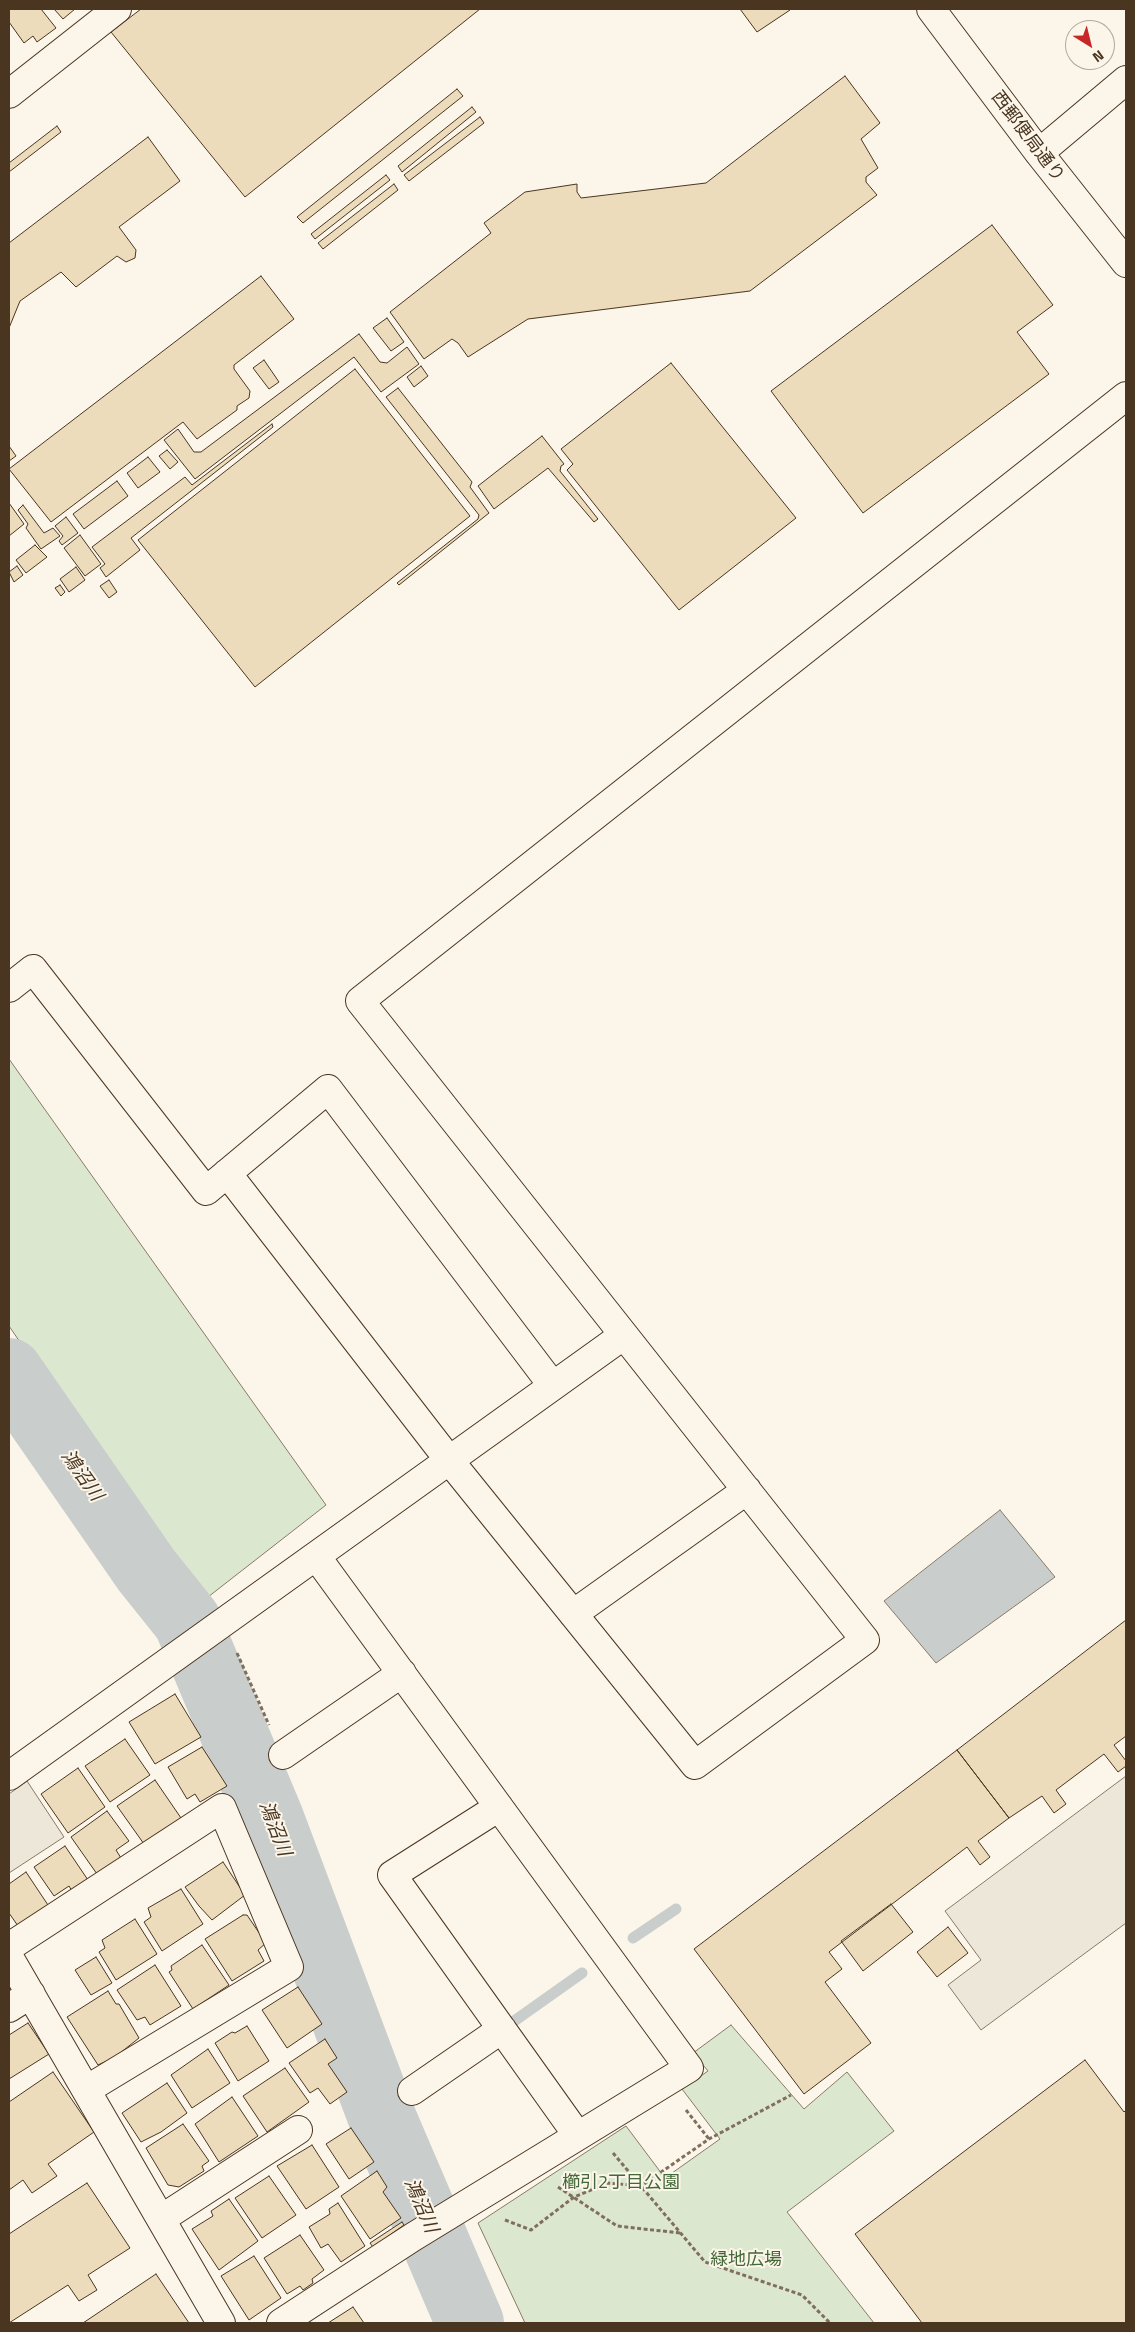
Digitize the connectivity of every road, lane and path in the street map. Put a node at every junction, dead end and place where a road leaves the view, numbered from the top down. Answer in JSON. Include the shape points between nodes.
{"nodes":[{"id":1,"x":117,"y":9,"type":"edge"},
{"id":2,"x":931,"y":9,"type":"edge"},
{"id":3,"x":1126,"y":80,"type":"edge"},
{"id":4,"x":9,"y":94,"type":"edge"},
{"id":5,"x":1038,"y":153,"type":"junction"},
{"id":6,"x":1126,"y":263,"type":"edge"},
{"id":7,"x":1126,"y":396,"type":"edge"},
{"id":8,"x":9,"y":988,"type":"edge"},
{"id":9,"x":227,"y":1173,"type":"junction"},
{"id":10,"x":624,"y":1335,"type":"junction"},
{"id":11,"x":553,"y":1386,"type":"junction"},
{"id":12,"x":449,"y":1460,"type":"junction"},
{"id":13,"x":747,"y":1490,"type":"junction"},
{"id":14,"x":316,"y":1556,"type":"junction"},
{"id":15,"x":573,"y":1614,"type":"junction"},
{"id":16,"x":219,"y":1626,"type":"junction"},
{"id":17,"x":402,"y":1673,"type":"junction"},
{"id":18,"x":283,"y":1755,"type":"joint"},
{"id":19,"x":9,"y":1776,"type":"edge"},
{"id":20,"x":499,"y":1807,"type":"junction"},
{"id":21,"x":9,"y":1947,"type":"edge"},
{"id":22,"x":9,"y":1956,"type":"edge"},
{"id":23,"x":20,"y":2001,"type":"edge"},
{"id":24,"x":502,"y":2029,"type":"junction"},
{"id":25,"x":86,"y":2090,"type":"junction"},
{"id":26,"x":412,"y":2091,"type":"dead end"},
{"id":27,"x":791,"y":2096,"type":"dead end"},
{"id":28,"x":298,"y":2130,"type":"dead end"},
{"id":29,"x":578,"y":2136,"type":"junction"},
{"id":30,"x":609,"y":2149,"type":"dead end"},
{"id":31,"x":553,"y":2183,"type":"dead end"},
{"id":32,"x":641,"y":2186,"type":"junction"},
{"id":33,"x":574,"y":2197,"type":"junction"},
{"id":34,"x":458,"y":2209,"type":"junction"},
{"id":35,"x":160,"y":2219,"type":"junction"},
{"id":36,"x":680,"y":2233,"type":"junction"},
{"id":37,"x":221,"y":2323,"type":"edge"},
{"id":38,"x":281,"y":2323,"type":"edge"},
{"id":39,"x":830,"y":2323,"type":"edge"}],
"edges":[{"from":1,"to":4,"type":"street"},
{"from":2,"to":5,"type":"street","name":"西郵便局通り"},
{"from":3,"to":5,"type":"street"},
{"from":5,"to":6,"type":"street","name":"西郵便局通り"},
{"from":7,"to":10,"type":"street","via":[[360,1001]]},
{"from":8,"to":9,"type":"street","via":[[33,969],[206,1191]]},
{"from":9,"to":11,"type":"street","via":[[328,1090]]},
{"from":9,"to":12,"type":"street"},
{"from":10,"to":11,"type":"street"},
{"from":10,"to":13,"type":"street"},
{"from":11,"to":12,"type":"street"},
{"from":12,"to":14,"type":"street"},
{"from":12,"to":15,"type":"street"},
{"from":13,"to":15,"type":"street"},
{"from":13,"to":15,"type":"street","via":[[865,1640],[694,1765]]},
{"from":14,"to":16,"type":"street"},
{"from":14,"to":17,"type":"street"},
{"from":16,"to":18,"type":"path"},
{"from":16,"to":19,"type":"street"},
{"from":17,"to":18,"type":"street"},
{"from":17,"to":20,"type":"street"},
{"from":20,"to":24,"type":"street","via":[[392,1875]]},
{"from":20,"to":29,"type":"street","via":[[689,2068]]},
{"from":21,"to":25,"type":"street","via":[[222,1808],[289,1967]]},
{"from":22,"to":23,"type":"street"},
{"from":23,"to":25,"type":"street"},
{"from":24,"to":26,"type":"street"},
{"from":24,"to":29,"type":"street"},
{"from":25,"to":35,"type":"street"},
{"from":27,"to":32,"type":"path","via":[[709,2139]]},
{"from":28,"to":35,"type":"street"},
{"from":29,"to":34,"type":"street"},
{"from":30,"to":32,"type":"path"},
{"from":31,"to":33,"type":"path"},
{"from":32,"to":33,"type":"path","via":[[608,2184]]},
{"from":32,"to":36,"type":"path"},
{"from":33,"to":34,"type":"path","via":[[531,2230]]},
{"from":33,"to":36,"type":"path","via":[[617,2226]]},
{"from":34,"to":38,"type":"street"},
{"from":35,"to":37,"type":"street"},
{"from":36,"to":39,"type":"path","via":[[705,2262],[802,2295]]}]}
